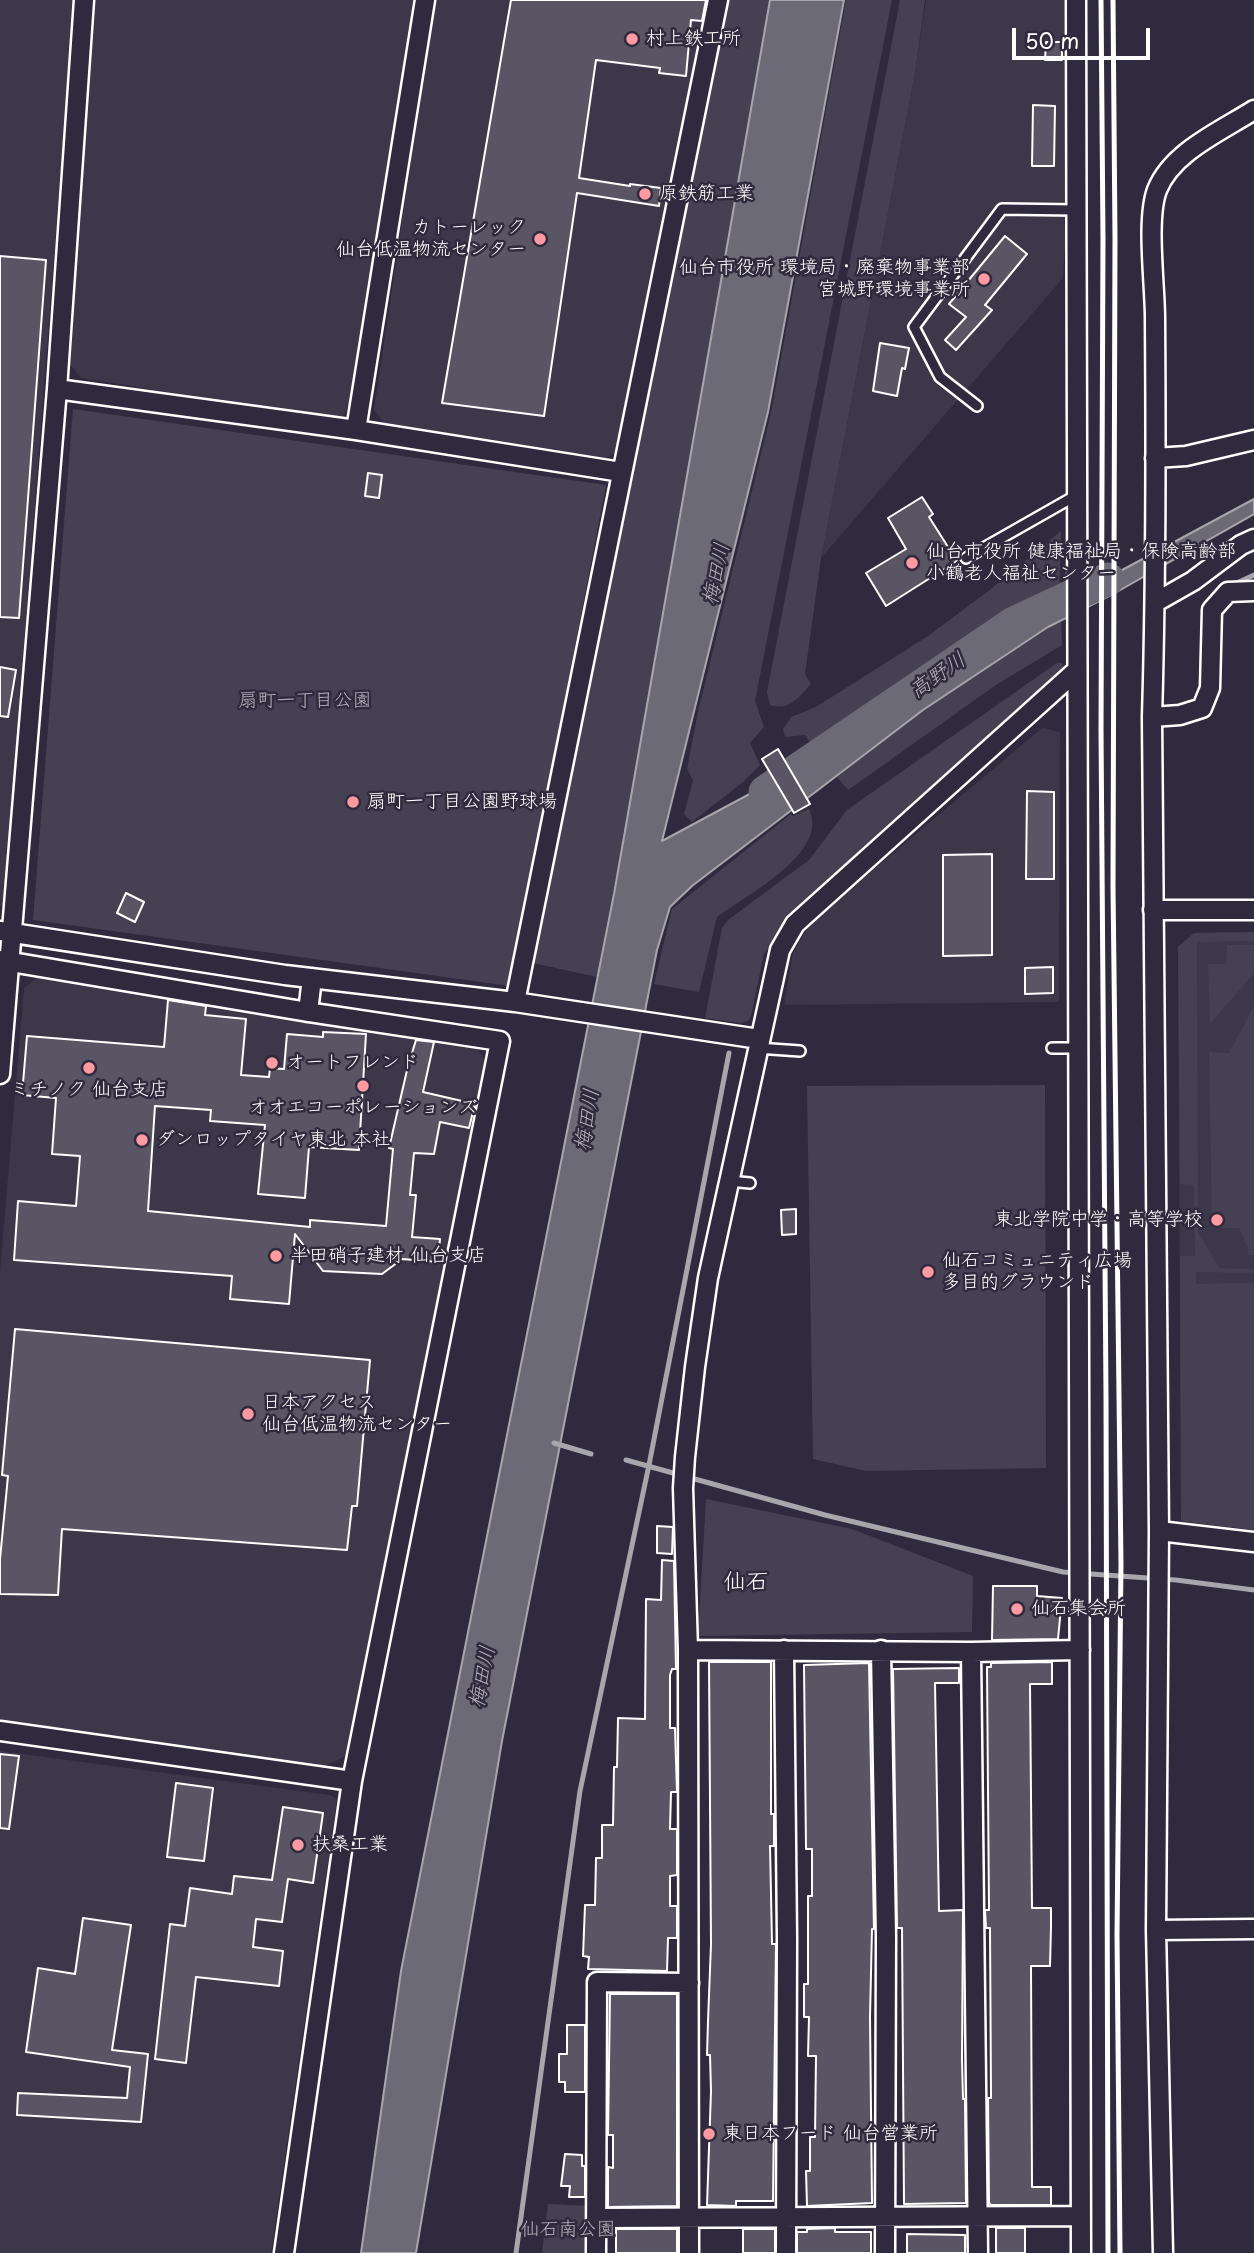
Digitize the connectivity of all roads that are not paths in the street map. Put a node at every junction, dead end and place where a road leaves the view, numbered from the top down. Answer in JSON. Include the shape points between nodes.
{"nodes":[{"id":1,"x":84,"y":0,"type":"edge"},
{"id":2,"x":425,"y":0,"type":"edge"},
{"id":3,"x":718,"y":0,"type":"edge"},
{"id":4,"x":1076,"y":0,"type":"edge"},
{"id":5,"x":1254,"y":110,"type":"edge"},
{"id":6,"x":1076,"y":210,"type":"junction"},
{"id":7,"x":57,"y":389,"type":"junction"},
{"id":8,"x":976,"y":406,"type":"dead end"},
{"id":9,"x":356,"y":430,"type":"junction"},
{"id":10,"x":1254,"y":440,"type":"edge"},
{"id":11,"x":1155,"y":458,"type":"junction"},
{"id":12,"x":621,"y":472,"type":"junction"},
{"id":13,"x":1075,"y":496,"type":"junction"},
{"id":14,"x":1254,"y":540,"type":"edge"},
{"id":15,"x":966,"y":558,"type":"dead end"},
{"id":16,"x":1254,"y":591,"type":"edge"},
{"id":17,"x":1156,"y":602,"type":"junction"},
{"id":18,"x":1076,"y":671,"type":"junction"},
{"id":19,"x":1153,"y":717,"type":"junction"},
{"id":20,"x":1153,"y":910,"type":"junction"},
{"id":21,"x":1254,"y":910,"type":"edge"},
{"id":22,"x":6,"y":932,"type":"edge"},
{"id":23,"x":5,"y":960,"type":"edge"},
{"id":24,"x":312,"y":978,"type":"junction"},
{"id":25,"x":515,"y":1002,"type":"junction"},
{"id":26,"x":308,"y":1012,"type":"junction"},
{"id":27,"x":758,"y":1043,"type":"junction"},
{"id":28,"x":1052,"y":1048,"type":"dead end"},
{"id":29,"x":1077,"y":1048,"type":"junction"},
{"id":30,"x":800,"y":1051,"type":"dead end"},
{"id":31,"x":0,"y":1074,"type":"edge"},
{"id":32,"x":729,"y":1181,"type":"junction"},
{"id":33,"x":750,"y":1183,"type":"dead end"},
{"id":34,"x":1159,"y":1531,"type":"junction"},
{"id":35,"x":1254,"y":1542,"type":"edge"},
{"id":36,"x":688,"y":1650,"type":"junction"},
{"id":37,"x":785,"y":1650,"type":"junction"},
{"id":38,"x":881,"y":1650,"type":"junction"},
{"id":39,"x":1080,"y":1650,"type":"junction"},
{"id":40,"x":971,"y":1652,"type":"junction"},
{"id":41,"x":0,"y":1731,"type":"edge"},
{"id":42,"x":352,"y":1781,"type":"junction"},
{"id":43,"x":1254,"y":1929,"type":"edge"},
{"id":44,"x":1156,"y":1930,"type":"junction"},
{"id":45,"x":689,"y":1983,"type":"junction"},
{"id":46,"x":1080,"y":2216,"type":"junction"},
{"id":47,"x":597,"y":2218,"type":"junction"},
{"id":48,"x":689,"y":2218,"type":"junction"},
{"id":49,"x":885,"y":2218,"type":"junction"},
{"id":50,"x":978,"y":2218,"type":"junction"},
{"id":51,"x":786,"y":2219,"type":"junction"},
{"id":52,"x":284,"y":2253,"type":"edge"},
{"id":53,"x":596,"y":2253,"type":"edge"},
{"id":54,"x":689,"y":2253,"type":"edge"},
{"id":55,"x":786,"y":2253,"type":"edge"},
{"id":56,"x":885,"y":2253,"type":"edge"},
{"id":57,"x":978,"y":2253,"type":"edge"},
{"id":58,"x":1081,"y":2253,"type":"edge"},
{"id":59,"x":1163,"y":2253,"type":"edge"}],
"edges":[{"from":1,"to":7,"type":"street"},
{"from":2,"to":9,"type":"street"},
{"from":3,"to":12,"type":"street"},
{"from":4,"to":6,"type":"street"},
{"from":5,"to":11,"type":"street","via":[[1182,157],[1157,191],[1152,215]]},
{"from":6,"to":8,"type":"lane","via":[[1002,209],[914,327],[940,377]]},
{"from":6,"to":13,"type":"street"},
{"from":7,"to":9,"type":"street"},
{"from":7,"to":22,"type":"street"},
{"from":9,"to":12,"type":"street"},
{"from":10,"to":11,"type":"street","via":[[1186,456]]},
{"from":11,"to":17,"type":"street"},
{"from":12,"to":25,"type":"street"},
{"from":13,"to":15,"type":"lane"},
{"from":13,"to":18,"type":"street"},
{"from":14,"to":17,"type":"street"},
{"from":16,"to":19,"type":"street","via":[[1228,592],[1212,610],[1210,688],[1202,708]]},
{"from":17,"to":19,"type":"street"},
{"from":18,"to":27,"type":"street","via":[[795,924],[780,950]]},
{"from":18,"to":29,"type":"street"},
{"from":19,"to":20,"type":"street"},
{"from":20,"to":21,"type":"street"},
{"from":20,"to":34,"type":"street"},
{"from":22,"to":23,"type":"street"},
{"from":22,"to":24,"type":"street"},
{"from":23,"to":26,"type":"street"},
{"from":23,"to":31,"type":"street"},
{"from":24,"to":25,"type":"street"},
{"from":24,"to":26,"type":"street"},
{"from":25,"to":27,"type":"street"},
{"from":26,"to":42,"type":"street","via":[[499,1041]]},
{"from":27,"to":30,"type":"lane"},
{"from":27,"to":32,"type":"street"},
{"from":28,"to":29,"type":"lane"},
{"from":29,"to":39,"type":"street"},
{"from":32,"to":33,"type":"lane"},
{"from":32,"to":36,"type":"street","via":[[706,1291],[685,1457]]},
{"from":34,"to":35,"type":"street"},
{"from":34,"to":44,"type":"street"},
{"from":36,"to":37,"type":"street"},
{"from":36,"to":45,"type":"street"},
{"from":37,"to":38,"type":"street"},
{"from":37,"to":51,"type":"street"},
{"from":38,"to":40,"type":"street"},
{"from":38,"to":49,"type":"street"},
{"from":39,"to":40,"type":"street"},
{"from":39,"to":46,"type":"street"},
{"from":40,"to":50,"type":"street"},
{"from":41,"to":42,"type":"street"},
{"from":42,"to":52,"type":"street"},
{"from":43,"to":44,"type":"street"},
{"from":44,"to":59,"type":"street"},
{"from":45,"to":47,"type":"street","via":[[597,1982]]},
{"from":45,"to":48,"type":"street"},
{"from":46,"to":50,"type":"street"},
{"from":46,"to":58,"type":"street"},
{"from":47,"to":48,"type":"street"},
{"from":47,"to":53,"type":"street"},
{"from":48,"to":51,"type":"street"},
{"from":48,"to":54,"type":"street"},
{"from":49,"to":50,"type":"street"},
{"from":49,"to":51,"type":"street"},
{"from":49,"to":56,"type":"street"},
{"from":50,"to":57,"type":"street"},
{"from":51,"to":55,"type":"street"}]}
